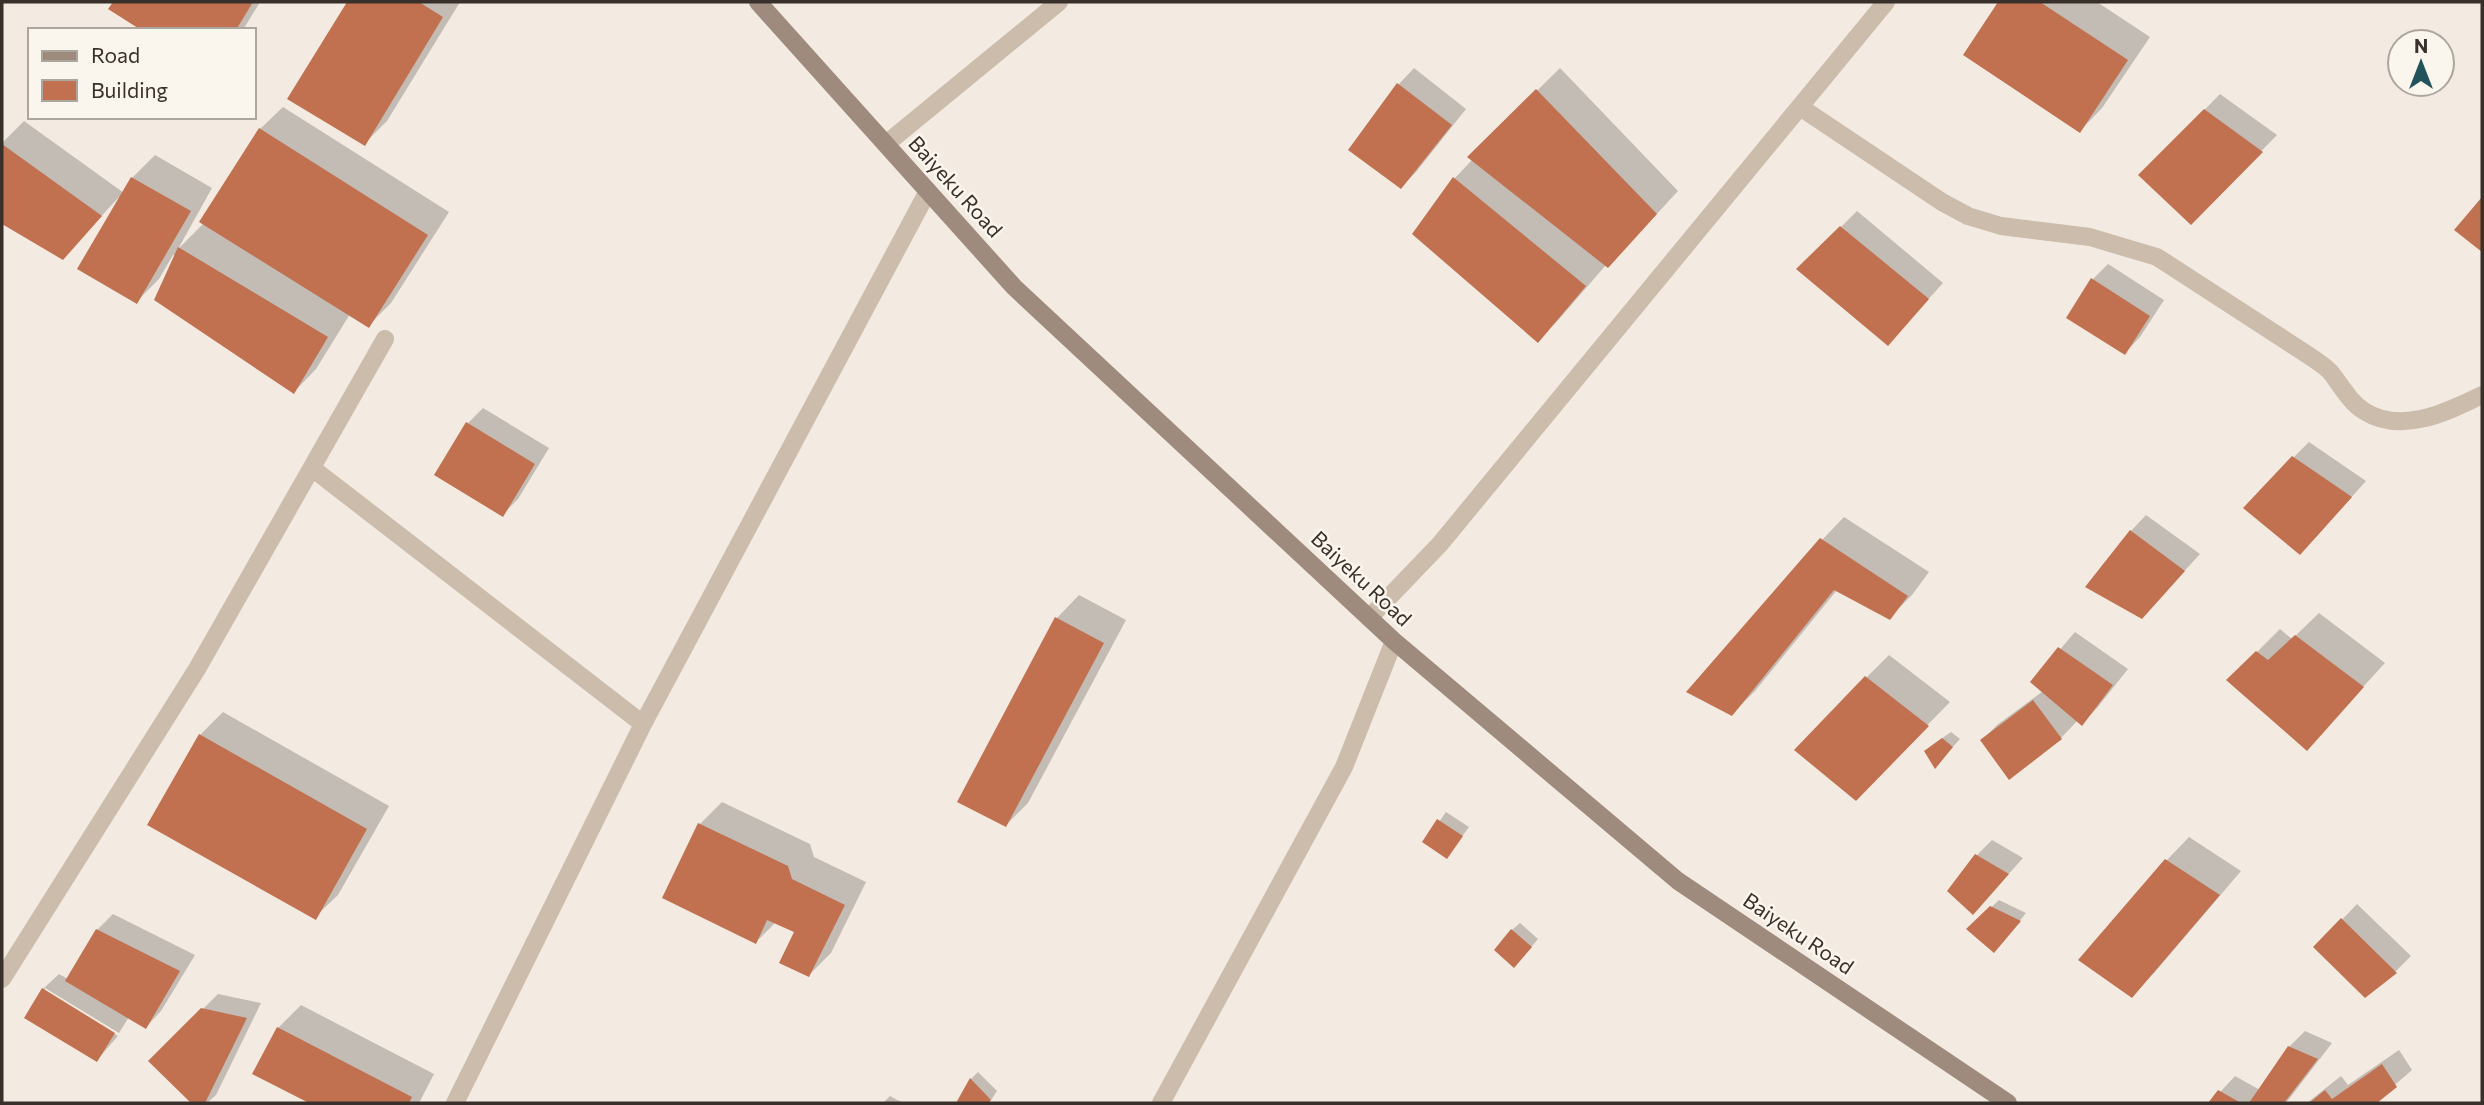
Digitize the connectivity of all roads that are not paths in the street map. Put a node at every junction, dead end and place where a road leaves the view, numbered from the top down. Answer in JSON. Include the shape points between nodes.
{"nodes":[{"id":1,"x":758,"y":2,"type":"edge"},
{"id":2,"x":1059,"y":2,"type":"edge"},
{"id":3,"x":1886,"y":2,"type":"edge"},
{"id":4,"x":1800,"y":107,"type":"junction"},
{"id":5,"x":886,"y":144,"type":"junction"},
{"id":6,"x":928,"y":191,"type":"junction"},
{"id":7,"x":385,"y":339,"type":"dead end"},
{"id":8,"x":2482,"y":395,"type":"edge"},
{"id":9,"x":312,"y":468,"type":"junction"},
{"id":10,"x":1369,"y":618,"type":"junction"},
{"id":11,"x":1394,"y":641,"type":"junction"},
{"id":12,"x":643,"y":724,"type":"junction"},
{"id":13,"x":2,"y":979,"type":"edge"},
{"id":14,"x":455,"y":1103,"type":"edge"},
{"id":15,"x":1161,"y":1103,"type":"edge"},
{"id":16,"x":2008,"y":1103,"type":"edge"}],
"edges":[{"from":1,"to":5,"type":"main road","name":"Baiyeku Road"},
{"from":2,"to":5,"type":"street"},
{"from":3,"to":4,"type":"street"},
{"from":4,"to":8,"type":"street","via":[[1968,216],[2001,226],[2090,237],[2157,257],[2311,357],[2331,372],[2344,393],[2364,411],[2387,419],[2417,421]]},
{"from":4,"to":10,"type":"street","via":[[1440,544]]},
{"from":5,"to":6,"type":"main road","name":"Baiyeku Road"},
{"from":6,"to":10,"type":"main road","name":"Baiyeku Road","via":[[1014,287]]},
{"from":6,"to":12,"type":"street"},
{"from":7,"to":9,"type":"street"},
{"from":9,"to":12,"type":"street"},
{"from":9,"to":13,"type":"street","via":[[197,669]]},
{"from":10,"to":11,"type":"main road","name":"Baiyeku Road"},
{"from":11,"to":15,"type":"street","via":[[1344,767]]},
{"from":11,"to":16,"type":"main road","name":"Baiyeku Road","via":[[1678,881]]},
{"from":12,"to":14,"type":"street"}]}
